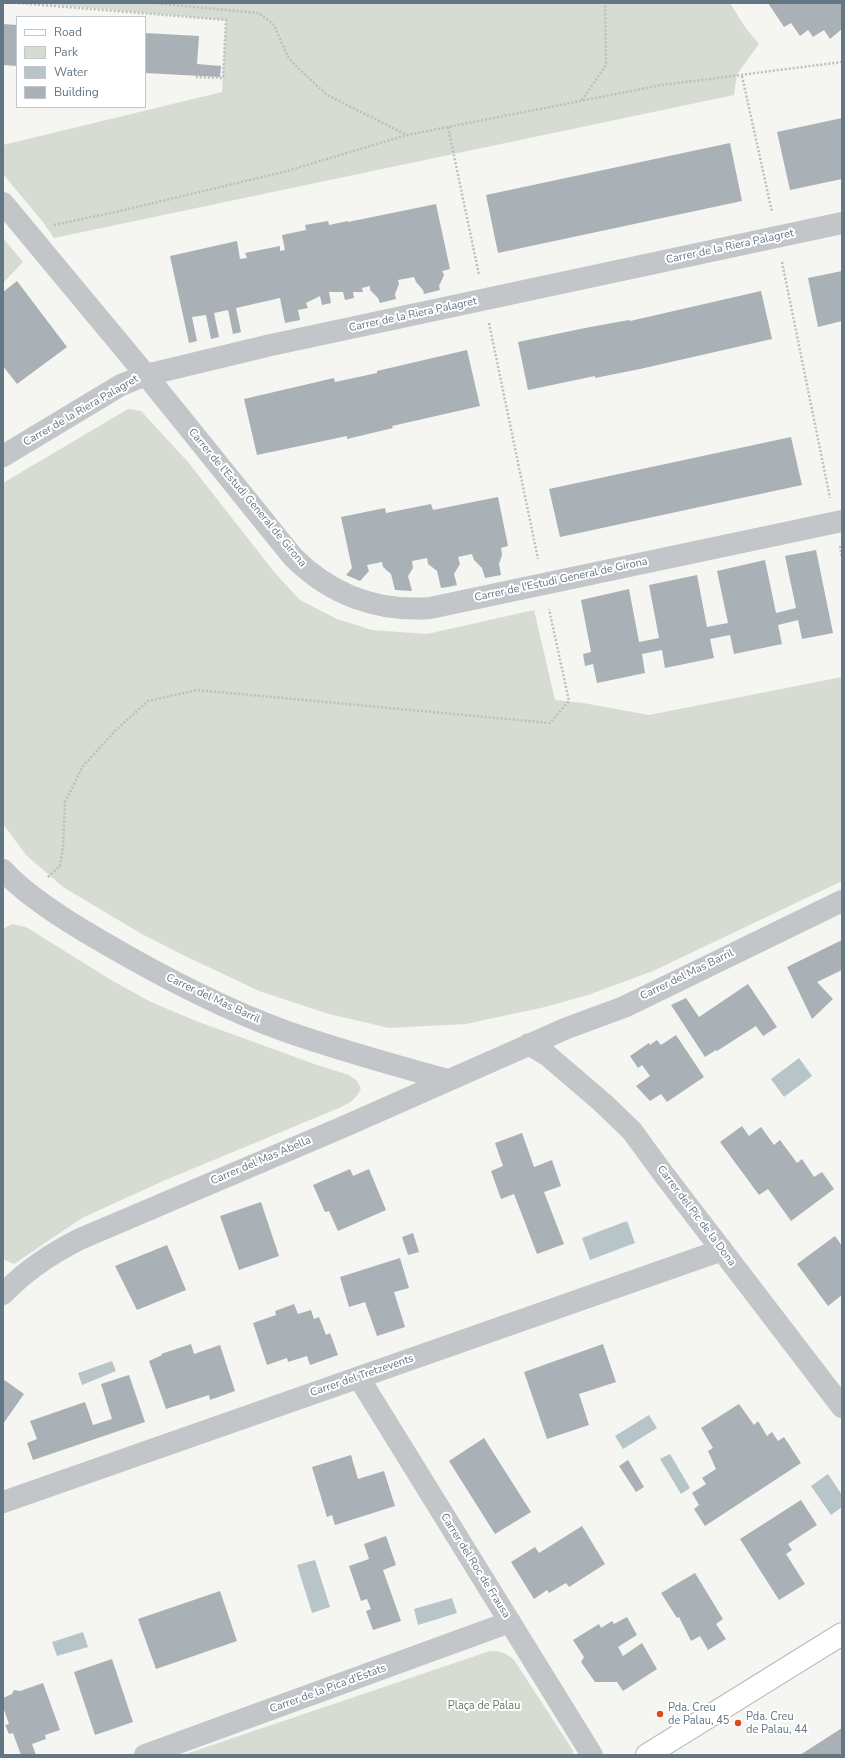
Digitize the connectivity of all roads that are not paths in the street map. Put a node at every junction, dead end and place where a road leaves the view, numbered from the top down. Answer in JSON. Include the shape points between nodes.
{"nodes":[{"id":1,"x":3,"y":203,"type":"edge"},
{"id":2,"x":842,"y":223,"type":"edge"},
{"id":3,"x":146,"y":375,"type":"junction"},
{"id":4,"x":3,"y":456,"type":"edge"},
{"id":5,"x":838,"y":522,"type":"edge"},
{"id":6,"x":5,"y":876,"type":"edge"},
{"id":7,"x":842,"y":901,"type":"edge"},
{"id":8,"x":529,"y":1044,"type":"junction"},
{"id":9,"x":448,"y":1080,"type":"junction"},
{"id":10,"x":722,"y":1250,"type":"junction"},
{"id":11,"x":3,"y":1294,"type":"edge"},
{"id":12,"x":359,"y":1378,"type":"junction"},
{"id":13,"x":842,"y":1407,"type":"edge"},
{"id":14,"x":3,"y":1502,"type":"edge"},
{"id":15,"x":510,"y":1622,"type":"junction"},
{"id":16,"x":842,"y":1634,"type":"edge"},
{"id":17,"x":146,"y":1755,"type":"edge"},
{"id":18,"x":592,"y":1755,"type":"edge"},
{"id":19,"x":647,"y":1755,"type":"edge"}],
"edges":[{"from":1,"to":3,"type":"street","name":"Carrer de l'Estudi General de Girona"},
{"from":2,"to":3,"type":"street","name":"Carrer de la Riera Palagret","via":[[272,345]]},
{"from":3,"to":4,"type":"street","name":"Carrer de la Riera Palagret","via":[[121,385]]},
{"from":3,"to":5,"type":"street","name":"Carrer de l'Estudi General de Girona","via":[[293,557],[322,582],[344,594],[380,606],[418,609],[443,606]]},
{"from":6,"to":9,"type":"street","name":"Carrer del Mas Barril","via":[[73,924],[150,970],[224,1006],[291,1033]]},
{"from":7,"to":8,"type":"street","name":"Carrer del Mas Barril","via":[[624,1007]]},
{"from":8,"to":9,"type":"street","name":"Carrer del Mas Abella"},
{"from":8,"to":10,"type":"street","name":"Carrer del Pic de la Dona","via":[[547,1054],[632,1131]]},
{"from":9,"to":11,"type":"street","name":"Carrer del Mas Abella","via":[[80,1239],[33,1267]]},
{"from":10,"to":12,"type":"street","name":"Carrer del Tretzevents"},
{"from":10,"to":13,"type":"street","name":"Carrer del Pic de la Dona"},
{"from":12,"to":14,"type":"street","name":"Carrer del Tretzevents"},
{"from":12,"to":15,"type":"street","name":"Carrer del Roc de Frausa"},
{"from":15,"to":17,"type":"street","name":"Carrer de la Pica d'Estats"},
{"from":15,"to":18,"type":"street","name":"Carrer del Roc de Frausa"},
{"from":16,"to":19,"type":"street"}]}
